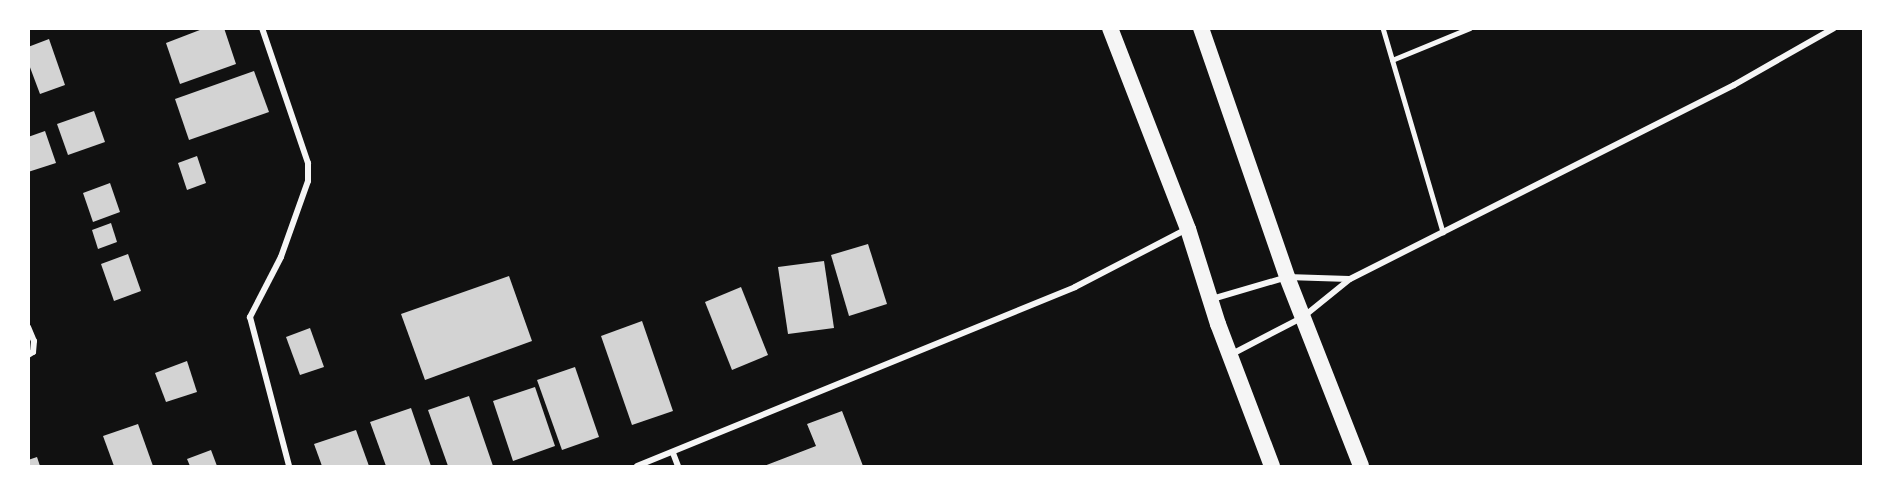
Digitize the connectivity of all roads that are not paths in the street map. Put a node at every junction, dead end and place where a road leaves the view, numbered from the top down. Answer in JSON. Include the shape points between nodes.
{"nodes":[{"id":1,"x":262,"y":28,"type":"edge"},
{"id":2,"x":1110,"y":28,"type":"edge"},
{"id":3,"x":1201,"y":28,"type":"edge"},
{"id":4,"x":1383,"y":28,"type":"edge"},
{"id":5,"x":1470,"y":28,"type":"edge"},
{"id":6,"x":1834,"y":28,"type":"edge"},
{"id":7,"x":1392,"y":60,"type":"junction"},
{"id":8,"x":1188,"y":229,"type":"junction"},
{"id":9,"x":1443,"y":232,"type":"junction"},
{"id":10,"x":1287,"y":277,"type":"junction"},
{"id":11,"x":1350,"y":279,"type":"junction"},
{"id":12,"x":1210,"y":299,"type":"junction"},
{"id":13,"x":1303,"y":317,"type":"junction"},
{"id":14,"x":28,"y":327,"type":"edge"},
{"id":15,"x":28,"y":355,"type":"edge"},
{"id":16,"x":1230,"y":355,"type":"junction"},
{"id":17,"x":673,"y":453,"type":"junction"},
{"id":18,"x":289,"y":466,"type":"edge"},
{"id":19,"x":637,"y":466,"type":"edge"},
{"id":20,"x":678,"y":466,"type":"edge"},
{"id":21,"x":1272,"y":466,"type":"edge"},
{"id":22,"x":1361,"y":466,"type":"edge"}],
"edges":[{"from":1,"to":18,"type":"street","via":[[308,163],[308,182],[281,257],[250,317]]},
{"from":2,"to":8,"type":"highway"},
{"from":3,"to":10,"type":"highway"},
{"from":4,"to":7,"type":"lane"},
{"from":5,"to":7,"type":"lane"},
{"from":6,"to":9,"type":"street","via":[[1734,86]]},
{"from":7,"to":9,"type":"lane"},
{"from":8,"to":12,"type":"highway"},
{"from":8,"to":17,"type":"street","via":[[1075,287]]},
{"from":9,"to":11,"type":"street"},
{"from":10,"to":11,"type":"street"},
{"from":10,"to":12,"type":"street"},
{"from":10,"to":13,"type":"highway"},
{"from":11,"to":13,"type":"street"},
{"from":12,"to":16,"type":"highway"},
{"from":13,"to":16,"type":"street"},
{"from":13,"to":22,"type":"highway"},
{"from":14,"to":15,"type":"street","via":[[34,341],[33,352]]},
{"from":16,"to":21,"type":"highway"},
{"from":17,"to":19,"type":"street"},
{"from":17,"to":20,"type":"street"}]}
